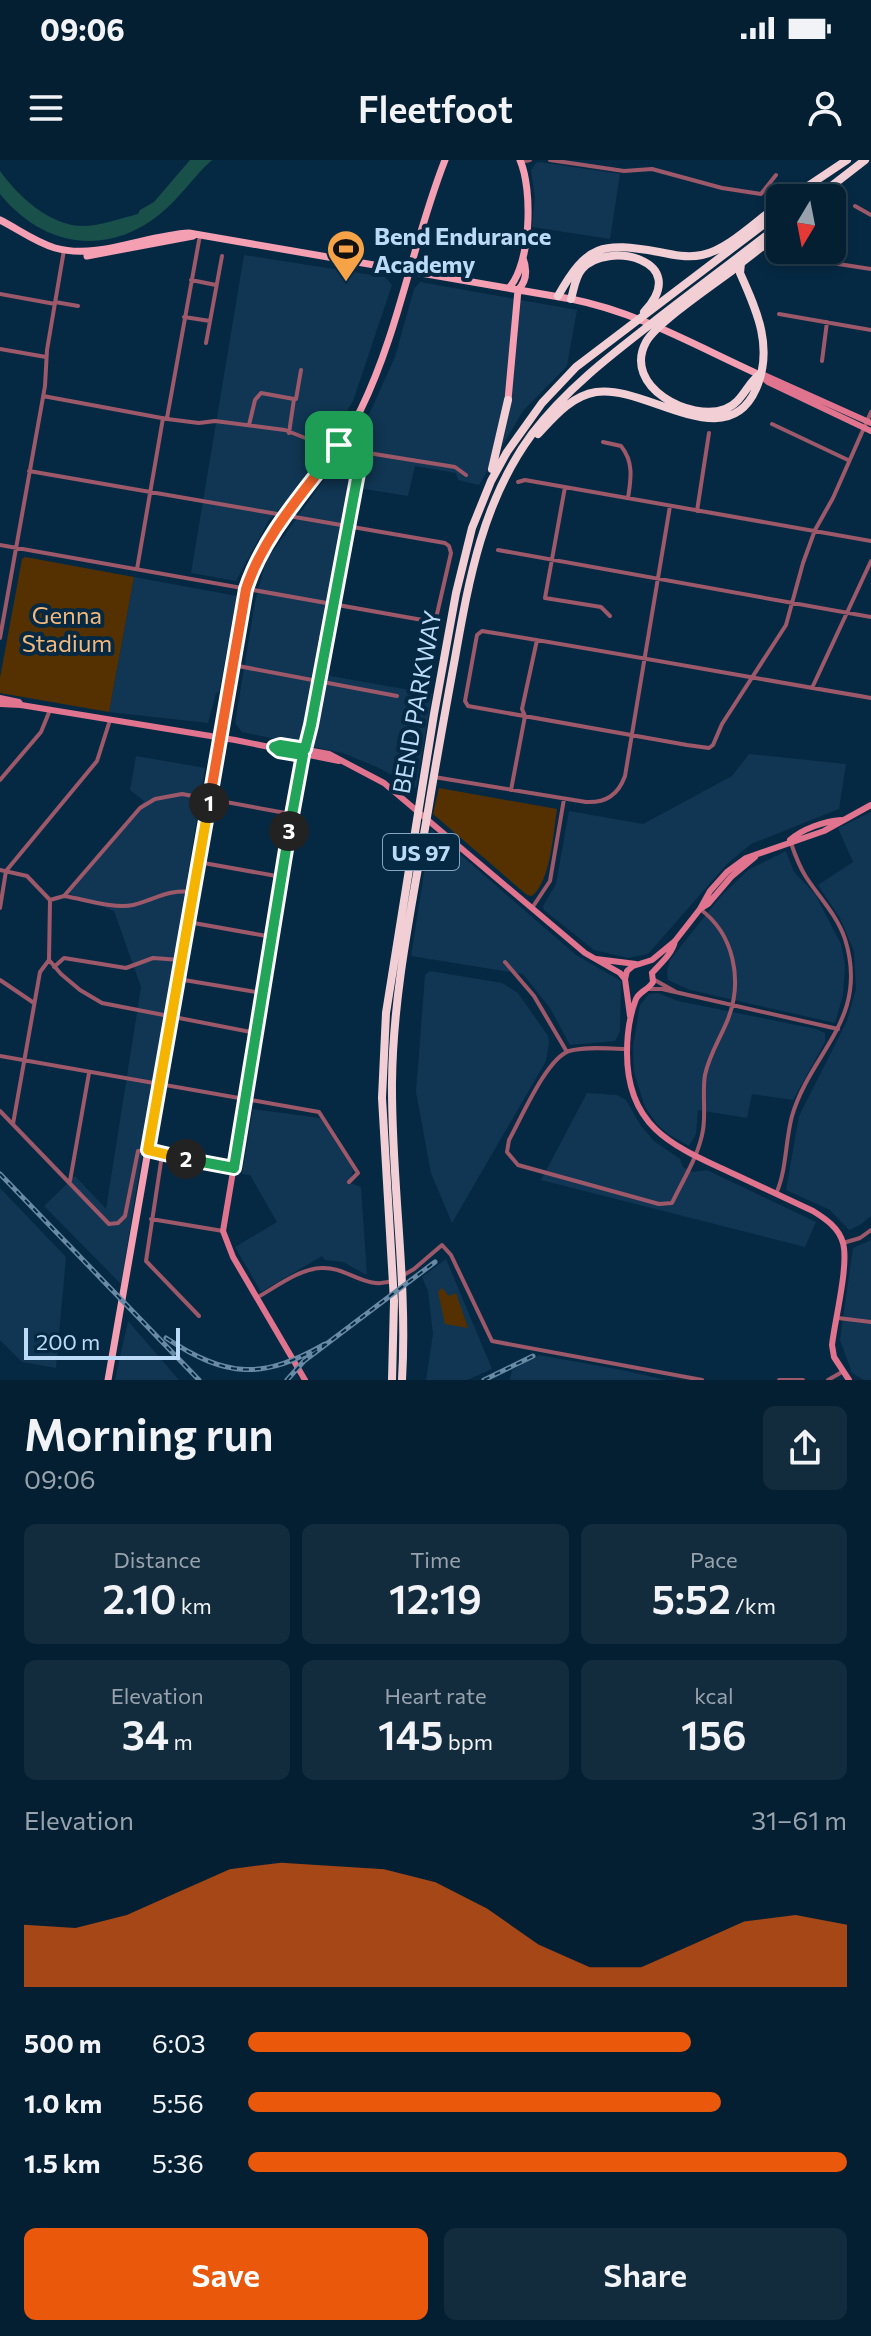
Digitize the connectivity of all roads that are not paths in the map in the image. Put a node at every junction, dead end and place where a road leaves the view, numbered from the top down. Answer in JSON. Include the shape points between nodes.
{"nodes":[{"id":1,"x":445,"y":160,"type":"edge"},
{"id":2,"x":530,"y":160,"type":"edge"},
{"id":3,"x":550,"y":160,"type":"edge"},
{"id":4,"x":848,"y":160,"type":"edge"},
{"id":5,"x":866,"y":160,"type":"edge"},
{"id":6,"x":520,"y":161,"type":"edge"},
{"id":7,"x":776,"y":175,"type":"dead end"},
{"id":8,"x":811,"y":184,"type":"edge"},
{"id":9,"x":817,"y":184,"type":"edge"},
{"id":10,"x":834,"y":184,"type":"edge"},
{"id":11,"x":839,"y":184,"type":"edge"},
{"id":12,"x":855,"y":206,"type":"dead end"},
{"id":13,"x":766,"y":214,"type":"edge"},
{"id":14,"x":871,"y":215,"type":"edge"},
{"id":15,"x":0,"y":222,"type":"edge"},
{"id":16,"x":766,"y":223,"type":"edge"},
{"id":17,"x":197,"y":235,"type":"junction"},
{"id":18,"x":766,"y":236,"type":"edge"},
{"id":19,"x":766,"y":244,"type":"edge"},
{"id":20,"x":63,"y":252,"type":"junction"},
{"id":21,"x":222,"y":256,"type":"dead end"},
{"id":22,"x":523,"y":258,"type":"junction"},
{"id":23,"x":741,"y":263,"type":"junction"},
{"id":24,"x":838,"y":264,"type":"edge"},
{"id":25,"x":871,"y":269,"type":"edge"},
{"id":26,"x":408,"y":271,"type":"junction"},
{"id":27,"x":191,"y":280,"type":"junction"},
{"id":28,"x":216,"y":285,"type":"junction"},
{"id":29,"x":509,"y":288,"type":"junction"},
{"id":30,"x":518,"y":290,"type":"junction"},
{"id":31,"x":0,"y":294,"type":"edge"},
{"id":32,"x":558,"y":296,"type":"junction"},
{"id":33,"x":571,"y":299,"type":"junction"},
{"id":34,"x":55,"y":303,"type":"junction"},
{"id":35,"x":78,"y":306,"type":"dead end"},
{"id":36,"x":779,"y":314,"type":"dead end"},
{"id":37,"x":184,"y":317,"type":"junction"},
{"id":38,"x":210,"y":321,"type":"junction"},
{"id":39,"x":827,"y":322,"type":"junction"},
{"id":40,"x":629,"y":329,"type":"junction"},
{"id":41,"x":871,"y":330,"type":"edge"},
{"id":42,"x":206,"y":343,"type":"dead end"},
{"id":43,"x":0,"y":349,"type":"edge"},
{"id":44,"x":46,"y":357,"type":"junction"},
{"id":45,"x":822,"y":361,"type":"dead end"},
{"id":46,"x":301,"y":370,"type":"dead end"},
{"id":47,"x":760,"y":375,"type":"junction"},
{"id":48,"x":43,"y":396,"type":"junction"},
{"id":49,"x":508,"y":400,"type":"joint"},
{"id":50,"x":295,"y":403,"type":"junction"},
{"id":51,"x":871,"y":412,"type":"edge"},
{"id":52,"x":165,"y":418,"type":"junction"},
{"id":53,"x":772,"y":424,"type":"dead end"},
{"id":54,"x":249,"y":425,"type":"junction"},
{"id":55,"x":868,"y":425,"type":"edge"},
{"id":56,"x":289,"y":433,"type":"junction"},
{"id":57,"x":709,"y":433,"type":"dead end"},
{"id":58,"x":313,"y":441,"type":"junction"},
{"id":59,"x":603,"y":442,"type":"dead end"},
{"id":60,"x":339,"y":445,"type":"junction"},
{"id":61,"x":362,"y":452,"type":"junction"},
{"id":62,"x":520,"y":452,"type":"junction"},
{"id":63,"x":329,"y":458,"type":"junction"},
{"id":64,"x":848,"y":460,"type":"junction"},
{"id":65,"x":29,"y":471,"type":"junction"},
{"id":66,"x":466,"y":475,"type":"dead end"},
{"id":67,"x":518,"y":482,"type":"dead end"},
{"id":68,"x":565,"y":487,"type":"junction"},
{"id":69,"x":151,"y":491,"type":"junction"},
{"id":70,"x":628,"y":498,"type":"junction"},
{"id":71,"x":482,"y":500,"type":"junction"},
{"id":72,"x":670,"y":506,"type":"junction"},
{"id":73,"x":697,"y":511,"type":"junction"},
{"id":74,"x":287,"y":515,"type":"junction"},
{"id":75,"x":349,"y":525,"type":"junction"},
{"id":76,"x":815,"y":530,"type":"junction"},
{"id":77,"x":871,"y":541,"type":"edge"},
{"id":78,"x":0,"y":545,"type":"edge"},
{"id":79,"x":16,"y":548,"type":"junction"},
{"id":80,"x":498,"y":550,"type":"dead end"},
{"id":81,"x":871,"y":561,"type":"edge"},
{"id":82,"x":552,"y":562,"type":"junction"},
{"id":83,"x":137,"y":569,"type":"junction"},
{"id":84,"x":659,"y":580,"type":"junction"},
{"id":85,"x":246,"y":589,"type":"junction"},
{"id":86,"x":334,"y":604,"type":"junction"},
{"id":87,"x":791,"y":604,"type":"junction"},
{"id":88,"x":847,"y":613,"type":"junction"},
{"id":89,"x":610,"y":616,"type":"dead end"},
{"id":90,"x":871,"y":617,"type":"edge"},
{"id":91,"x":0,"y":638,"type":"edge"},
{"id":92,"x":537,"y":640,"type":"junction"},
{"id":93,"x":646,"y":659,"type":"junction"},
{"id":94,"x":233,"y":665,"type":"junction"},
{"id":95,"x":753,"y":678,"type":"junction"},
{"id":96,"x":319,"y":680,"type":"junction"},
{"id":97,"x":812,"y":688,"type":"junction"},
{"id":98,"x":397,"y":696,"type":"dead end"},
{"id":99,"x":871,"y":698,"type":"edge"},
{"id":100,"x":0,"y":701,"type":"edge"},
{"id":101,"x":50,"y":710,"type":"junction"},
{"id":102,"x":525,"y":716,"type":"junction"},
{"id":103,"x":110,"y":720,"type":"junction"},
{"id":104,"x":632,"y":735,"type":"junction"},
{"id":105,"x":220,"y":737,"type":"junction"},
{"id":106,"x":304,"y":752,"type":"junction"},
{"id":107,"x":434,"y":777,"type":"junction"},
{"id":108,"x":0,"y":780,"type":"edge"},
{"id":109,"x":511,"y":790,"type":"junction"},
{"id":110,"x":209,"y":799,"type":"junction"},
{"id":111,"x":564,"y":799,"type":"junction"},
{"id":112,"x":871,"y":805,"type":"edge"},
{"id":113,"x":291,"y":814,"type":"junction"},
{"id":114,"x":790,"y":841,"type":"junction"},
{"id":115,"x":198,"y":862,"type":"junction"},
{"id":116,"x":3,"y":870,"type":"edge"},
{"id":117,"x":282,"y":877,"type":"junction"},
{"id":118,"x":193,"y":892,"type":"junction"},
{"id":119,"x":64,"y":896,"type":"junction"},
{"id":120,"x":50,"y":900,"type":"junction"},
{"id":121,"x":0,"y":908,"type":"edge"},
{"id":122,"x":532,"y":908,"type":"junction"},
{"id":123,"x":700,"y":909,"type":"junction"},
{"id":124,"x":188,"y":922,"type":"junction"},
{"id":125,"x":273,"y":937,"type":"junction"},
{"id":126,"x":675,"y":941,"type":"junction"},
{"id":127,"x":596,"y":959,"type":"junction"},
{"id":128,"x":49,"y":960,"type":"junction"},
{"id":129,"x":181,"y":960,"type":"junction"},
{"id":130,"x":505,"y":962,"type":"dead end"},
{"id":131,"x":639,"y":964,"type":"junction"},
{"id":132,"x":54,"y":967,"type":"junction"},
{"id":133,"x":653,"y":976,"type":"junction"},
{"id":134,"x":178,"y":979,"type":"junction"},
{"id":135,"x":0,"y":980,"type":"edge"},
{"id":136,"x":626,"y":982,"type":"junction"},
{"id":137,"x":646,"y":990,"type":"junction"},
{"id":138,"x":678,"y":993,"type":"junction"},
{"id":139,"x":264,"y":994,"type":"junction"},
{"id":140,"x":34,"y":1003,"type":"junction"},
{"id":141,"x":732,"y":1006,"type":"junction"},
{"id":142,"x":630,"y":1016,"type":"junction"},
{"id":143,"x":171,"y":1017,"type":"junction"},
{"id":144,"x":838,"y":1029,"type":"junction"},
{"id":145,"x":256,"y":1033,"type":"junction"},
{"id":146,"x":627,"y":1049,"type":"junction"},
{"id":147,"x":567,"y":1052,"type":"junction"},
{"id":148,"x":0,"y":1056,"type":"edge"},
{"id":149,"x":24,"y":1061,"type":"junction"},
{"id":150,"x":89,"y":1073,"type":"junction"},
{"id":151,"x":160,"y":1084,"type":"junction"},
{"id":152,"x":246,"y":1100,"type":"junction"},
{"id":153,"x":0,"y":1111,"type":"edge"},
{"id":154,"x":13,"y":1124,"type":"junction"},
{"id":155,"x":148,"y":1150,"type":"junction"},
{"id":156,"x":162,"y":1155,"type":"junction"},
{"id":157,"x":694,"y":1156,"type":"junction"},
{"id":158,"x":234,"y":1168,"type":"junction"},
{"id":159,"x":70,"y":1181,"type":"junction"},
{"id":160,"x":349,"y":1182,"type":"dead end"},
{"id":161,"x":776,"y":1194,"type":"junction"},
{"id":162,"x":151,"y":1219,"type":"junction"},
{"id":163,"x":871,"y":1230,"type":"edge"},
{"id":164,"x":223,"y":1231,"type":"junction"},
{"id":165,"x":843,"y":1243,"type":"junction"},
{"id":166,"x":258,"y":1297,"type":"junction"},
{"id":167,"x":199,"y":1316,"type":"dead end"},
{"id":168,"x":835,"y":1318,"type":"junction"},
{"id":169,"x":871,"y":1322,"type":"edge"},
{"id":170,"x":842,"y":1372,"type":"junction"},
{"id":171,"x":108,"y":1380,"type":"edge"},
{"id":172,"x":305,"y":1380,"type":"edge"},
{"id":173,"x":392,"y":1380,"type":"edge"},
{"id":174,"x":402,"y":1380,"type":"edge"},
{"id":175,"x":702,"y":1380,"type":"edge"},
{"id":176,"x":779,"y":1380,"type":"edge"},
{"id":177,"x":803,"y":1380,"type":"edge"},
{"id":178,"x":828,"y":1380,"type":"edge"},
{"id":179,"x":849,"y":1380,"type":"edge"}],
"edges":[{"from":1,"to":26,"type":"main road"},
{"from":2,"to":6,"type":"street"},
{"from":3,"to":7,"type":"street","via":[[624,171],[652,169],[761,194]]},
{"from":4,"to":8,"type":"highway"},
{"from":4,"to":9,"type":"highway"},
{"from":5,"to":10,"type":"highway"},
{"from":5,"to":11,"type":"highway"},
{"from":6,"to":22,"type":"main road","via":[[528,199]]},
{"from":12,"to":14,"type":"street"},
{"from":13,"to":32,"type":"highway","via":[[703,255],[603,248],[573,269]]},
{"from":15,"to":20,"type":"main road"},
{"from":16,"to":40,"type":"highway","name":"BEND PARKWAY","number":"US 97"},
{"from":17,"to":20,"type":"main road","via":[[157,236]]},
{"from":17,"to":26,"type":"main road"},
{"from":17,"to":27,"type":"street"},
{"from":18,"to":62,"type":"highway","name":"BEND PARKWAY","number":"US 97","via":[[573,388]]},
{"from":19,"to":23,"type":"highway"},
{"from":20,"to":34,"type":"street"},
{"from":21,"to":28,"type":"street"},
{"from":22,"to":29,"type":"main road"},
{"from":22,"to":30,"type":"main road","via":[[524,284]]},
{"from":23,"to":47,"type":"highway","via":[[740,273],[763,327]]},
{"from":23,"to":47,"type":"highway","via":[[650,336],[641,354],[642,372],[651,388],[667,399],[715,411],[732,406]]},
{"from":24,"to":25,"type":"street"},
{"from":26,"to":29,"type":"main road"},
{"from":26,"to":60,"type":"main road","via":[[369,391]]},
{"from":27,"to":28,"type":"street"},
{"from":27,"to":37,"type":"street"},
{"from":28,"to":38,"type":"street"},
{"from":29,"to":30,"type":"main road"},
{"from":30,"to":32,"type":"main road"},
{"from":30,"to":49,"type":"main road"},
{"from":31,"to":34,"type":"street"},
{"from":32,"to":33,"type":"main road"},
{"from":33,"to":40,"type":"highway","via":[[576,280],[592,262],[631,257],[650,263],[657,273],[656,294]]},
{"from":33,"to":47,"type":"main road","via":[[626,314]]},
{"from":34,"to":35,"type":"street"},
{"from":34,"to":44,"type":"street"},
{"from":36,"to":39,"type":"street"},
{"from":37,"to":38,"type":"street"},
{"from":37,"to":52,"type":"street"},
{"from":38,"to":42,"type":"street"},
{"from":39,"to":41,"type":"street"},
{"from":39,"to":45,"type":"street"},
{"from":40,"to":71,"type":"highway","name":"BEND PARKWAY","number":"US 97","via":[[576,367],[542,403]]},
{"from":43,"to":44,"type":"street"},
{"from":44,"to":48,"type":"street"},
{"from":46,"to":50,"type":"street"},
{"from":47,"to":55,"type":"street"},
{"from":47,"to":62,"type":"highway","via":[[743,408],[720,419],[617,393],[587,394],[569,404]]},
{"from":48,"to":52,"type":"street"},
{"from":48,"to":65,"type":"street"},
{"from":49,"to":71,"type":"highway"},
{"from":50,"to":54,"type":"street","via":[[261,393]]},
{"from":50,"to":56,"type":"street"},
{"from":51,"to":55,"type":"street"},
{"from":52,"to":54,"type":"street"},
{"from":52,"to":69,"type":"street"},
{"from":53,"to":64,"type":"street"},
{"from":54,"to":56,"type":"street"},
{"from":55,"to":64,"type":"street"},
{"from":56,"to":58,"type":"street"},
{"from":57,"to":73,"type":"street"},
{"from":58,"to":60,"type":"street"},
{"from":58,"to":63,"type":"street"},
{"from":59,"to":70,"type":"street","via":[[621,446],[628,456]]},
{"from":60,"to":61,"type":"street"},
{"from":60,"to":63,"type":"main road"},
{"from":61,"to":66,"type":"street","via":[[455,467]]},
{"from":61,"to":75,"type":"street"},
{"from":62,"to":107,"type":"highway","name":"BEND PARKWAY","number":"US 97","via":[[480,539]]},
{"from":63,"to":74,"type":"main road"},
{"from":64,"to":76,"type":"street"},
{"from":65,"to":69,"type":"street"},
{"from":65,"to":79,"type":"street"},
{"from":67,"to":68,"type":"street"},
{"from":68,"to":70,"type":"street"},
{"from":68,"to":82,"type":"street"},
{"from":69,"to":74,"type":"street"},
{"from":69,"to":83,"type":"street"},
{"from":70,"to":72,"type":"street"},
{"from":71,"to":173,"type":"highway","name":"BEND PARKWAY","number":"US 97","via":[[456,593],[388,995],[382,1098],[394,1301]]},
{"from":72,"to":73,"type":"street"},
{"from":72,"to":84,"type":"street"},
{"from":73,"to":76,"type":"street"},
{"from":74,"to":75,"type":"street"},
{"from":74,"to":85,"type":"main road","via":[[262,551]]},
{"from":75,"to":86,"type":"street"},
{"from":75,"to":86,"type":"street","via":[[449,546],[451,553],[434,620]]},
{"from":76,"to":77,"type":"street"},
{"from":76,"to":87,"type":"street"},
{"from":78,"to":79,"type":"street"},
{"from":79,"to":83,"type":"street"},
{"from":79,"to":91,"type":"street"},
{"from":80,"to":82,"type":"street"},
{"from":81,"to":88,"type":"street"},
{"from":82,"to":84,"type":"street"},
{"from":82,"to":89,"type":"street","via":[[545,598],[601,607]]},
{"from":83,"to":85,"type":"street"},
{"from":84,"to":87,"type":"street"},
{"from":84,"to":93,"type":"street"},
{"from":85,"to":86,"type":"street"},
{"from":85,"to":94,"type":"main road"},
{"from":86,"to":96,"type":"street"},
{"from":87,"to":88,"type":"street"},
{"from":87,"to":95,"type":"street","via":[[786,625]]},
{"from":88,"to":90,"type":"street"},
{"from":88,"to":97,"type":"street"},
{"from":92,"to":93,"type":"street"},
{"from":92,"to":102,"type":"street","via":[[522,709]]},
{"from":92,"to":102,"type":"street","via":[[482,631],[477,635],[465,701],[468,706]]},
{"from":93,"to":95,"type":"street"},
{"from":93,"to":104,"type":"street"},
{"from":94,"to":96,"type":"street"},
{"from":94,"to":105,"type":"main road"},
{"from":95,"to":97,"type":"street"},
{"from":95,"to":104,"type":"street","via":[[709,748]]},
{"from":96,"to":98,"type":"street"},
{"from":96,"to":106,"type":"street"},
{"from":97,"to":99,"type":"street"},
{"from":100,"to":101,"type":"street"},
{"from":101,"to":103,"type":"street"},
{"from":101,"to":108,"type":"street","via":[[41,732]]},
{"from":102,"to":104,"type":"street"},
{"from":102,"to":109,"type":"street"},
{"from":103,"to":105,"type":"street"},
{"from":103,"to":116,"type":"street","via":[[97,761]]},
{"from":104,"to":111,"type":"street","via":[[625,776],[615,794],[597,802]]},
{"from":105,"to":106,"type":"street"},
{"from":105,"to":110,"type":"main road"},
{"from":106,"to":113,"type":"street"},
{"from":106,"to":122,"type":"street","via":[[344,760],[384,783]]},
{"from":107,"to":109,"type":"street"},
{"from":107,"to":174,"type":"highway","name":"BEND PARKWAY","number":"US 97","via":[[393,1048]]},
{"from":109,"to":111,"type":"street"},
{"from":110,"to":113,"type":"street"},
{"from":110,"to":115,"type":"main road"},
{"from":110,"to":119,"type":"street","via":[[169,795],[145,804]]},
{"from":111,"to":122,"type":"street","via":[[550,881]]},
{"from":112,"to":114,"type":"street"},
{"from":113,"to":117,"type":"street"},
{"from":114,"to":123,"type":"street","via":[[746,858],[727,872]]},
{"from":114,"to":144,"type":"street","via":[[805,876],[841,927],[847,949],[848,998]]},
{"from":115,"to":117,"type":"street"},
{"from":115,"to":118,"type":"main road"},
{"from":116,"to":120,"type":"street","via":[[27,876]]},
{"from":116,"to":121,"type":"street"},
{"from":117,"to":125,"type":"street"},
{"from":118,"to":119,"type":"street","via":[[170,891],[131,905]]},
{"from":118,"to":124,"type":"main road"},
{"from":119,"to":120,"type":"street"},
{"from":120,"to":128,"type":"street"},
{"from":122,"to":127,"type":"street"},
{"from":123,"to":126,"type":"street"},
{"from":123,"to":141,"type":"street","via":[[728,941],[735,969]]},
{"from":124,"to":125,"type":"street"},
{"from":124,"to":129,"type":"main road"},
{"from":125,"to":139,"type":"street"},
{"from":126,"to":131,"type":"street"},
{"from":126,"to":133,"type":"street"},
{"from":127,"to":131,"type":"street"},
{"from":127,"to":136,"type":"street"},
{"from":128,"to":132,"type":"street"},
{"from":128,"to":140,"type":"street","via":[[40,972]]},
{"from":129,"to":132,"type":"street","via":[[153,958],[126,968],[64,958]]},
{"from":129,"to":134,"type":"main road"},
{"from":130,"to":147,"type":"street","via":[[534,996]]},
{"from":131,"to":133,"type":"street"},
{"from":131,"to":136,"type":"street","via":[[627,971]]},
{"from":132,"to":143,"type":"street","via":[[102,1003]]},
{"from":133,"to":137,"type":"street"},
{"from":133,"to":138,"type":"street"},
{"from":134,"to":139,"type":"street"},
{"from":134,"to":143,"type":"main road"},
{"from":135,"to":140,"type":"street"},
{"from":136,"to":137,"type":"street","via":[[634,991]]},
{"from":136,"to":142,"type":"street"},
{"from":137,"to":138,"type":"street"},
{"from":137,"to":142,"type":"street"},
{"from":138,"to":141,"type":"street"},
{"from":139,"to":145,"type":"street"},
{"from":140,"to":149,"type":"street"},
{"from":141,"to":144,"type":"street"},
{"from":141,"to":157,"type":"street","via":[[706,1073],[703,1131]]},
{"from":142,"to":146,"type":"street"},
{"from":143,"to":145,"type":"street"},
{"from":143,"to":151,"type":"main road"},
{"from":144,"to":161,"type":"street","via":[[795,1108]]},
{"from":145,"to":152,"type":"street"},
{"from":146,"to":147,"type":"street"},
{"from":146,"to":157,"type":"street","via":[[629,1085],[641,1113],[664,1139]]},
{"from":147,"to":157,"type":"street","via":[[544,1077],[509,1140],[507,1152],[518,1165],[659,1204],[672,1203]]},
{"from":148,"to":149,"type":"street"},
{"from":149,"to":150,"type":"street"},
{"from":149,"to":154,"type":"street"},
{"from":150,"to":151,"type":"street"},
{"from":150,"to":159,"type":"street"},
{"from":151,"to":152,"type":"street"},
{"from":151,"to":155,"type":"main road"},
{"from":152,"to":158,"type":"street"},
{"from":152,"to":160,"type":"street","via":[[319,1112],[358,1173]]},
{"from":153,"to":154,"type":"street"},
{"from":154,"to":159,"type":"street"},
{"from":155,"to":156,"type":"street"},
{"from":155,"to":159,"type":"street","via":[[138,1151],[122,1221],[109,1224]]},
{"from":155,"to":171,"type":"main road"},
{"from":156,"to":158,"type":"street"},
{"from":156,"to":162,"type":"street"},
{"from":157,"to":161,"type":"street"},
{"from":158,"to":164,"type":"street"},
{"from":161,"to":165,"type":"street","via":[[828,1220]]},
{"from":162,"to":164,"type":"street"},
{"from":162,"to":167,"type":"street","via":[[146,1261]]},
{"from":163,"to":165,"type":"street"},
{"from":164,"to":166,"type":"street"},
{"from":165,"to":168,"type":"street"},
{"from":166,"to":172,"type":"street"},
{"from":166,"to":175,"type":"street","via":[[321,1267],[369,1283],[387,1283],[442,1245],[492,1341]]},
{"from":168,"to":169,"type":"street"},
{"from":168,"to":170,"type":"street","via":[[832,1345]]},
{"from":170,"to":178,"type":"street"},
{"from":170,"to":179,"type":"street"},
{"from":176,"to":177,"type":"street"}]}
